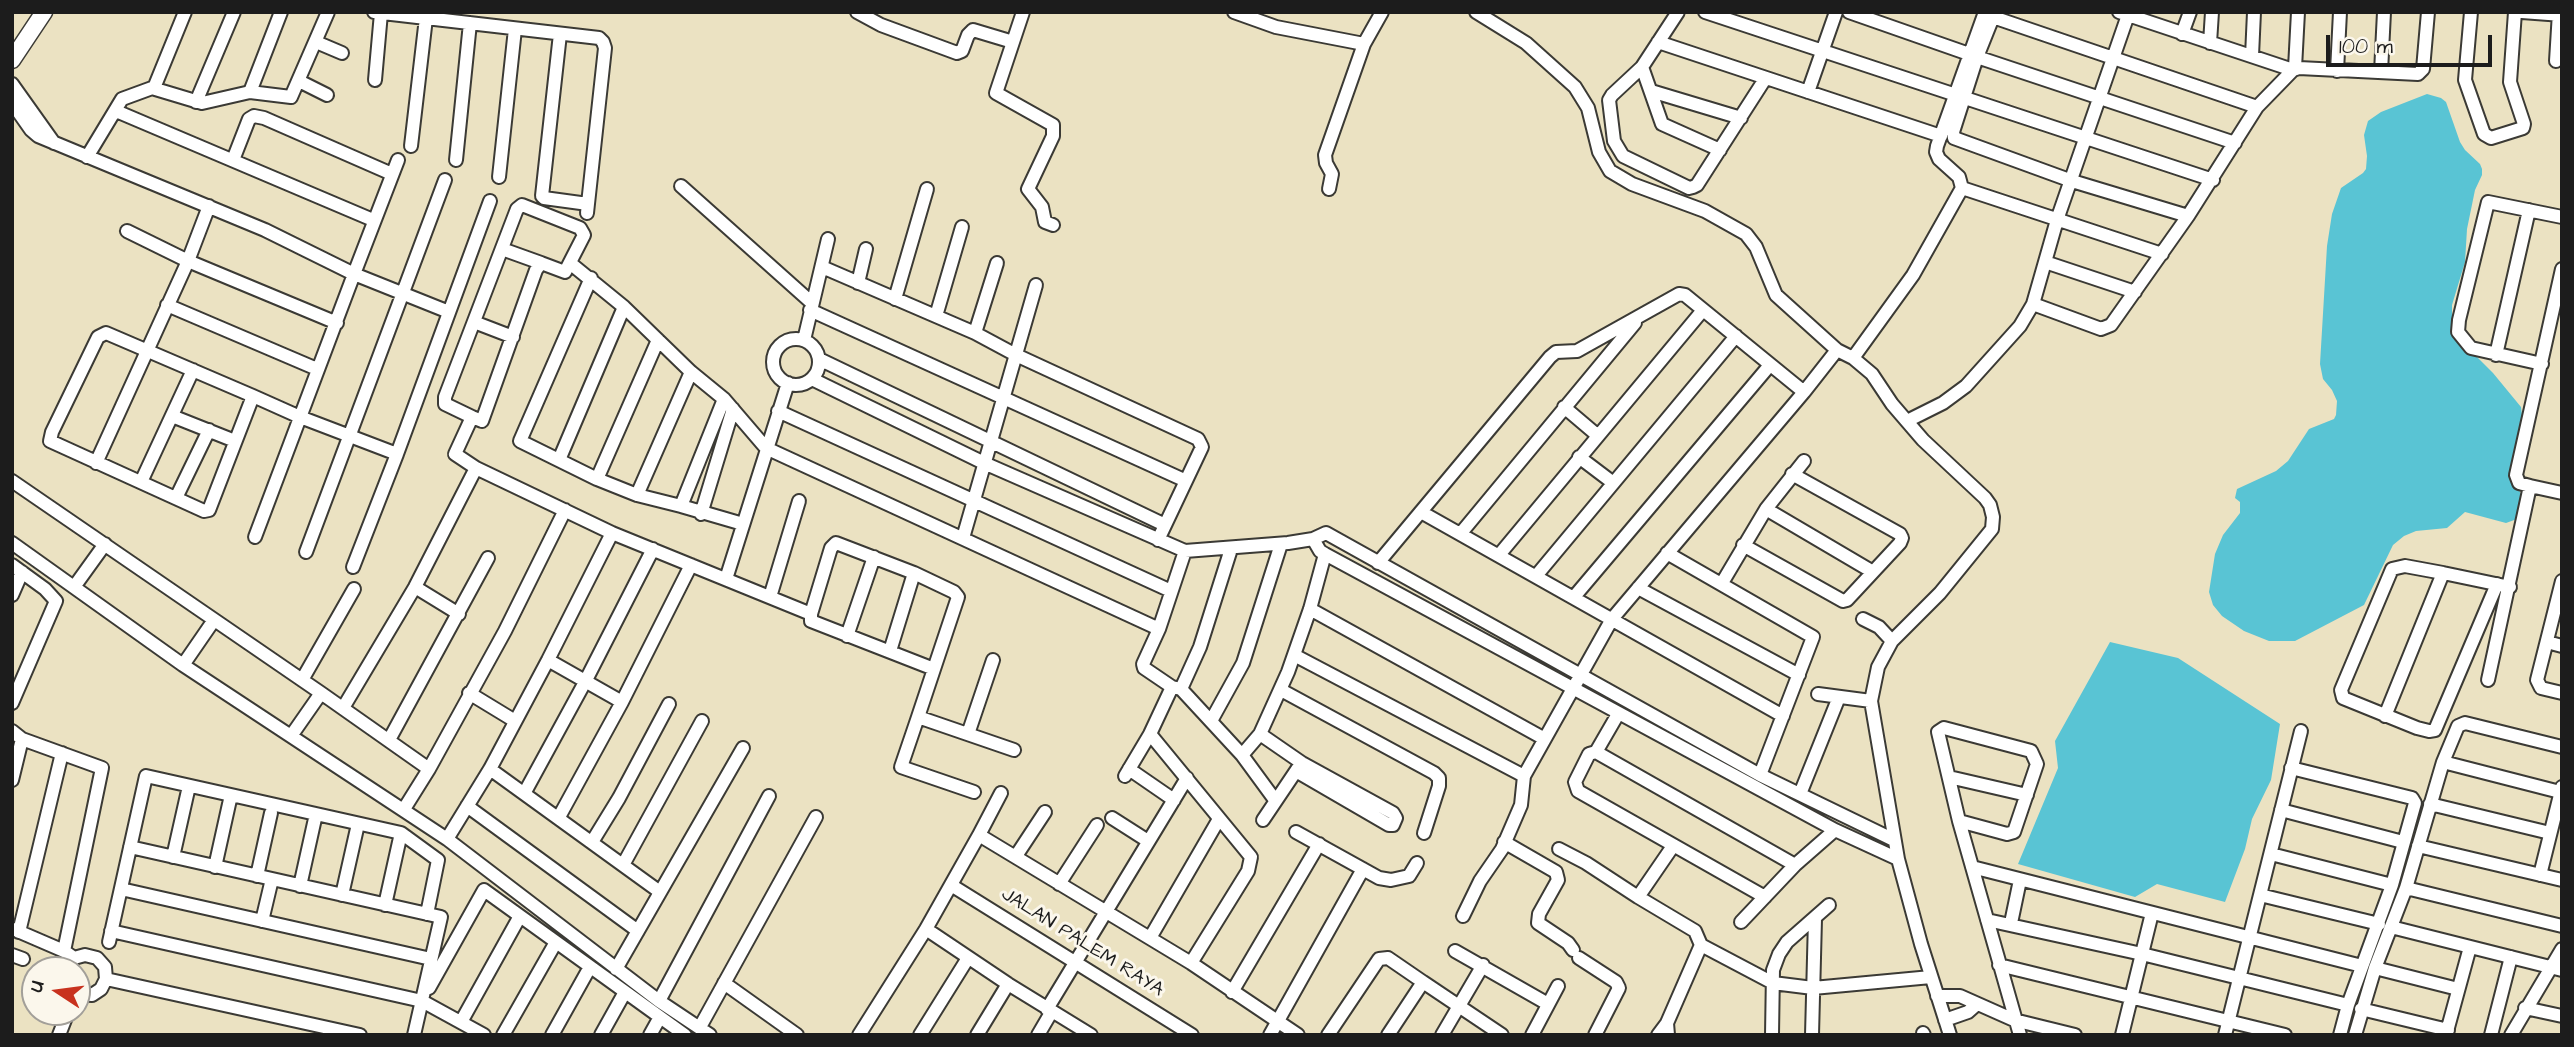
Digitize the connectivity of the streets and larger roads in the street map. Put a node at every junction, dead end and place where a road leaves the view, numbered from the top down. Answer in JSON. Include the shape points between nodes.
{"nodes":[{"id":1,"x":44,"y":12,"type":"edge"},
{"id":2,"x":185,"y":12,"type":"edge"},
{"id":3,"x":234,"y":12,"type":"edge"},
{"id":4,"x":281,"y":12,"type":"edge"},
{"id":5,"x":328,"y":12,"type":"edge"},
{"id":6,"x":374,"y":12,"type":"edge"},
{"id":7,"x":857,"y":12,"type":"edge"},
{"id":8,"x":1023,"y":12,"type":"edge"},
{"id":9,"x":1234,"y":12,"type":"edge"},
{"id":10,"x":1382,"y":12,"type":"edge"},
{"id":11,"x":1476,"y":12,"type":"edge"},
{"id":12,"x":1678,"y":12,"type":"edge"},
{"id":13,"x":1705,"y":12,"type":"edge"},
{"id":14,"x":1836,"y":12,"type":"edge"},
{"id":15,"x":1849,"y":12,"type":"edge"},
{"id":16,"x":2190,"y":12,"type":"edge"},
{"id":17,"x":2212,"y":12,"type":"edge"},
{"id":18,"x":2254,"y":12,"type":"edge"},
{"id":19,"x":2298,"y":12,"type":"edge"},
{"id":20,"x":2340,"y":12,"type":"edge"},
{"id":21,"x":2384,"y":12,"type":"edge"},
{"id":22,"x":2428,"y":12,"type":"edge"},
{"id":23,"x":2471,"y":12,"type":"edge"},
{"id":24,"x":2515,"y":12,"type":"edge"},
{"id":25,"x":2522,"y":12,"type":"edge"},
{"id":26,"x":381,"y":13,"type":"edge"},
{"id":27,"x":1988,"y":13,"type":"edge"},
{"id":28,"x":2123,"y":14,"type":"edge"},
{"id":29,"x":2560,"y":14,"type":"edge"},
{"id":30,"x":426,"y":18,"type":"junction"},
{"id":31,"x":470,"y":23,"type":"junction"},
{"id":32,"x":515,"y":29,"type":"junction"},
{"id":33,"x":560,"y":34,"type":"junction"},
{"id":34,"x":2182,"y":34,"type":"junction"},
{"id":35,"x":316,"y":42,"type":"junction"},
{"id":36,"x":1013,"y":42,"type":"junction"},
{"id":37,"x":1658,"y":42,"type":"junction"},
{"id":38,"x":2210,"y":43,"type":"junction"},
{"id":39,"x":1364,"y":44,"type":"junction"},
{"id":40,"x":1822,"y":51,"type":"junction"},
{"id":41,"x":342,"y":53,"type":"dead end"},
{"id":42,"x":1973,"y":56,"type":"junction"},
{"id":43,"x":2113,"y":56,"type":"junction"},
{"id":44,"x":2252,"y":56,"type":"junction"},
{"id":45,"x":12,"y":60,"type":"edge"},
{"id":46,"x":2556,"y":61,"type":"dead end"},
{"id":47,"x":1642,"y":67,"type":"junction"},
{"id":48,"x":2294,"y":69,"type":"junction"},
{"id":49,"x":2337,"y":71,"type":"junction"},
{"id":50,"x":2381,"y":72,"type":"junction"},
{"id":51,"x":1765,"y":79,"type":"junction"},
{"id":52,"x":375,"y":80,"type":"dead end"},
{"id":53,"x":299,"y":82,"type":"junction"},
{"id":54,"x":12,"y":84,"type":"edge"},
{"id":55,"x":154,"y":88,"type":"junction"},
{"id":56,"x":1651,"y":91,"type":"junction"},
{"id":57,"x":250,"y":92,"type":"junction"},
{"id":58,"x":1808,"y":92,"type":"junction"},
{"id":59,"x":327,"y":94,"type":"dead end"},
{"id":60,"x":1959,"y":95,"type":"junction"},
{"id":61,"x":2100,"y":99,"type":"junction"},
{"id":62,"x":196,"y":102,"type":"junction"},
{"id":63,"x":12,"y":103,"type":"edge"},
{"id":64,"x":2257,"y":107,"type":"junction"},
{"id":65,"x":116,"y":111,"type":"junction"},
{"id":66,"x":1741,"y":118,"type":"junction"},
{"id":67,"x":1594,"y":125,"type":"junction"},
{"id":68,"x":1941,"y":136,"type":"junction"},
{"id":69,"x":2086,"y":139,"type":"junction"},
{"id":70,"x":1614,"y":141,"type":"junction"},
{"id":71,"x":54,"y":143,"type":"junction"},
{"id":72,"x":2235,"y":143,"type":"junction"},
{"id":73,"x":411,"y":146,"type":"dead end"},
{"id":74,"x":1720,"y":150,"type":"junction"},
{"id":75,"x":87,"y":157,"type":"junction"},
{"id":76,"x":233,"y":160,"type":"junction"},
{"id":77,"x":398,"y":160,"type":"dead end"},
{"id":78,"x":456,"y":160,"type":"dead end"},
{"id":79,"x":392,"y":174,"type":"junction"},
{"id":80,"x":499,"y":177,"type":"dead end"},
{"id":81,"x":445,"y":180,"type":"dead end"},
{"id":82,"x":2213,"y":180,"type":"junction"},
{"id":83,"x":2072,"y":181,"type":"junction"},
{"id":84,"x":681,"y":186,"type":"dead end"},
{"id":85,"x":1962,"y":188,"type":"junction"},
{"id":86,"x":927,"y":189,"type":"dead end"},
{"id":87,"x":1329,"y":189,"type":"dead end"},
{"id":88,"x":490,"y":201,"type":"dead end"},
{"id":89,"x":209,"y":206,"type":"junction"},
{"id":90,"x":2529,"y":210,"type":"junction"},
{"id":91,"x":2188,"y":216,"type":"junction"},
{"id":92,"x":2562,"y":217,"type":"edge"},
{"id":93,"x":373,"y":220,"type":"junction"},
{"id":94,"x":2057,"y":220,"type":"junction"},
{"id":95,"x":1053,"y":225,"type":"dead end"},
{"id":96,"x":962,"y":227,"type":"dead end"},
{"id":97,"x":127,"y":231,"type":"dead end"},
{"id":98,"x":828,"y":239,"type":"dead end"},
{"id":99,"x":502,"y":249,"type":"junction"},
{"id":100,"x":866,"y":249,"type":"dead end"},
{"id":101,"x":2162,"y":254,"type":"junction"},
{"id":102,"x":188,"y":261,"type":"junction"},
{"id":103,"x":2045,"y":262,"type":"junction"},
{"id":104,"x":541,"y":263,"type":"junction"},
{"id":105,"x":570,"y":263,"type":"junction"},
{"id":106,"x":997,"y":263,"type":"dead end"},
{"id":107,"x":822,"y":267,"type":"junction"},
{"id":108,"x":2562,"y":269,"type":"edge"},
{"id":109,"x":354,"y":274,"type":"junction"},
{"id":110,"x":590,"y":278,"type":"junction"},
{"id":111,"x":858,"y":282,"type":"junction"},
{"id":112,"x":1036,"y":285,"type":"dead end"},
{"id":113,"x":2135,"y":292,"type":"junction"},
{"id":114,"x":403,"y":294,"type":"junction"},
{"id":115,"x":895,"y":299,"type":"junction"},
{"id":116,"x":2033,"y":304,"type":"junction"},
{"id":117,"x":167,"y":305,"type":"junction"},
{"id":118,"x":624,"y":307,"type":"junction"},
{"id":119,"x":811,"y":307,"type":"junction"},
{"id":120,"x":1703,"y":310,"type":"junction"},
{"id":121,"x":449,"y":312,"type":"junction"},
{"id":122,"x":936,"y":316,"type":"junction"},
{"id":123,"x":1640,"y":317,"type":"junction"},
{"id":124,"x":474,"y":322,"type":"junction"},
{"id":125,"x":337,"y":323,"type":"junction"},
{"id":126,"x":975,"y":333,"type":"junction"},
{"id":127,"x":1736,"y":336,"type":"junction"},
{"id":128,"x":513,"y":337,"type":"junction"},
{"id":129,"x":658,"y":340,"type":"junction"},
{"id":130,"x":804,"y":340,"type":"junction"},
{"id":131,"x":1837,"y":349,"type":"junction"},
{"id":132,"x":148,"y":350,"type":"junction"},
{"id":133,"x":1016,"y":355,"type":"junction"},
{"id":134,"x":2496,"y":355,"type":"junction"},
{"id":135,"x":1853,"y":358,"type":"junction"},
{"id":136,"x":819,"y":359,"type":"junction"},
{"id":137,"x":2542,"y":364,"type":"junction"},
{"id":138,"x":1770,"y":365,"type":"junction"},
{"id":139,"x":317,"y":369,"type":"junction"},
{"id":140,"x":193,"y":370,"type":"junction"},
{"id":141,"x":691,"y":372,"type":"junction"},
{"id":142,"x":812,"y":379,"type":"junction"},
{"id":143,"x":788,"y":383,"type":"junction"},
{"id":144,"x":1804,"y":392,"type":"junction"},
{"id":145,"x":253,"y":396,"type":"junction"},
{"id":146,"x":1003,"y":398,"type":"junction"},
{"id":147,"x":728,"y":404,"type":"junction"},
{"id":148,"x":1564,"y":407,"type":"junction"},
{"id":149,"x":778,"y":411,"type":"junction"},
{"id":150,"x":172,"y":416,"type":"junction"},
{"id":151,"x":300,"y":417,"type":"junction"},
{"id":152,"x":472,"y":417,"type":"junction"},
{"id":153,"x":1907,"y":421,"type":"junction"},
{"id":154,"x":209,"y":430,"type":"junction"},
{"id":155,"x":348,"y":435,"type":"junction"},
{"id":156,"x":1597,"y":435,"type":"junction"},
{"id":157,"x":235,"y":441,"type":"junction"},
{"id":158,"x":991,"y":442,"type":"junction"},
{"id":159,"x":766,"y":448,"type":"junction"},
{"id":160,"x":397,"y":454,"type":"junction"},
{"id":161,"x":1579,"y":457,"type":"junction"},
{"id":162,"x":559,"y":460,"type":"junction"},
{"id":163,"x":985,"y":461,"type":"junction"},
{"id":164,"x":1804,"y":461,"type":"dead end"},
{"id":165,"x":96,"y":463,"type":"junction"},
{"id":166,"x":476,"y":468,"type":"junction"},
{"id":167,"x":1792,"y":474,"type":"junction"},
{"id":168,"x":597,"y":479,"type":"junction"},
{"id":169,"x":1184,"y":480,"type":"junction"},
{"id":170,"x":12,"y":481,"type":"edge"},
{"id":171,"x":141,"y":482,"type":"junction"},
{"id":172,"x":1612,"y":482,"type":"junction"},
{"id":173,"x":2530,"y":486,"type":"junction"},
{"id":174,"x":2562,"y":493,"type":"edge"},
{"id":175,"x":637,"y":495,"type":"junction"},
{"id":176,"x":176,"y":498,"type":"junction"},
{"id":177,"x":973,"y":499,"type":"junction"},
{"id":178,"x":799,"y":501,"type":"dead end"},
{"id":179,"x":681,"y":506,"type":"junction"},
{"id":180,"x":1766,"y":509,"type":"junction"},
{"id":181,"x":565,"y":510,"type":"junction"},
{"id":182,"x":1421,"y":512,"type":"junction"},
{"id":183,"x":701,"y":513,"type":"junction"},
{"id":184,"x":743,"y":524,"type":"junction"},
{"id":185,"x":1165,"y":525,"type":"junction"},
{"id":186,"x":612,"y":533,"type":"junction"},
{"id":187,"x":1461,"y":533,"type":"junction"},
{"id":188,"x":255,"y":537,"type":"dead end"},
{"id":189,"x":963,"y":538,"type":"junction"},
{"id":190,"x":1313,"y":539,"type":"junction"},
{"id":191,"x":1158,"y":540,"type":"junction"},
{"id":192,"x":12,"y":543,"type":"edge"},
{"id":193,"x":105,"y":544,"type":"junction"},
{"id":194,"x":1281,"y":544,"type":"junction"},
{"id":195,"x":1743,"y":545,"type":"junction"},
{"id":196,"x":653,"y":549,"type":"junction"},
{"id":197,"x":1231,"y":550,"type":"junction"},
{"id":198,"x":1185,"y":551,"type":"junction"},
{"id":199,"x":306,"y":552,"type":"dead end"},
{"id":200,"x":1667,"y":553,"type":"junction"},
{"id":201,"x":1325,"y":554,"type":"junction"},
{"id":202,"x":1499,"y":555,"type":"junction"},
{"id":203,"x":874,"y":557,"type":"junction"},
{"id":204,"x":488,"y":558,"type":"dead end"},
{"id":205,"x":1378,"y":563,"type":"junction"},
{"id":206,"x":691,"y":565,"type":"junction"},
{"id":207,"x":353,"y":568,"type":"dead end"},
{"id":208,"x":17,"y":569,"type":"edge"},
{"id":209,"x":1873,"y":572,"type":"junction"},
{"id":210,"x":914,"y":573,"type":"junction"},
{"id":211,"x":2443,"y":573,"type":"junction"},
{"id":212,"x":1536,"y":576,"type":"junction"},
{"id":213,"x":726,"y":579,"type":"junction"},
{"id":214,"x":2562,"y":581,"type":"edge"},
{"id":215,"x":1722,"y":583,"type":"junction"},
{"id":216,"x":2503,"y":585,"type":"junction"},
{"id":217,"x":74,"y":587,"type":"junction"},
{"id":218,"x":415,"y":587,"type":"junction"},
{"id":219,"x":1638,"y":588,"type":"junction"},
{"id":220,"x":355,"y":589,"type":"dead end"},
{"id":221,"x":1171,"y":591,"type":"junction"},
{"id":222,"x":12,"y":595,"type":"edge"},
{"id":223,"x":770,"y":597,"type":"junction"},
{"id":224,"x":1574,"y":597,"type":"junction"},
{"id":225,"x":2560,"y":598,"type":"edge"},
{"id":226,"x":1310,"y":609,"type":"junction"},
{"id":227,"x":459,"y":614,"type":"junction"},
{"id":228,"x":811,"y":614,"type":"junction"},
{"id":229,"x":1612,"y":619,"type":"junction"},
{"id":230,"x":214,"y":620,"type":"junction"},
{"id":231,"x":1863,"y":620,"type":"dead end"},
{"id":232,"x":1159,"y":629,"type":"junction"},
{"id":233,"x":847,"y":636,"type":"junction"},
{"id":234,"x":1892,"y":641,"type":"junction"},
{"id":235,"x":2547,"y":642,"type":"junction"},
{"id":236,"x":2562,"y":646,"type":"edge"},
{"id":237,"x":890,"y":651,"type":"junction"},
{"id":238,"x":1294,"y":655,"type":"junction"},
{"id":239,"x":548,"y":660,"type":"junction"},
{"id":240,"x":993,"y":660,"type":"dead end"},
{"id":241,"x":183,"y":665,"type":"junction"},
{"id":242,"x":934,"y":668,"type":"junction"},
{"id":243,"x":1580,"y":675,"type":"junction"},
{"id":244,"x":1798,"y":675,"type":"junction"},
{"id":245,"x":302,"y":680,"type":"junction"},
{"id":246,"x":2488,"y":680,"type":"dead end"},
{"id":247,"x":585,"y":682,"type":"junction"},
{"id":248,"x":1177,"y":688,"type":"junction"},
{"id":249,"x":1572,"y":689,"type":"junction"},
{"id":250,"x":1281,"y":690,"type":"junction"},
{"id":251,"x":321,"y":692,"type":"junction"},
{"id":252,"x":469,"y":693,"type":"junction"},
{"id":253,"x":2562,"y":693,"type":"edge"},
{"id":254,"x":1818,"y":694,"type":"dead end"},
{"id":255,"x":1839,"y":697,"type":"junction"},
{"id":256,"x":1871,"y":701,"type":"junction"},
{"id":257,"x":12,"y":702,"type":"edge"},
{"id":258,"x":622,"y":702,"type":"junction"},
{"id":259,"x":669,"y":704,"type":"dead end"},
{"id":260,"x":343,"y":708,"type":"junction"},
{"id":261,"x":1618,"y":714,"type":"junction"},
{"id":262,"x":1783,"y":716,"type":"junction"},
{"id":263,"x":2385,"y":716,"type":"junction"},
{"id":264,"x":918,"y":717,"type":"junction"},
{"id":265,"x":702,"y":720,"type":"dead end"},
{"id":266,"x":1211,"y":720,"type":"junction"},
{"id":267,"x":515,"y":721,"type":"junction"},
{"id":268,"x":2301,"y":731,"type":"dead end"},
{"id":269,"x":968,"y":734,"type":"junction"},
{"id":270,"x":1150,"y":734,"type":"junction"},
{"id":271,"x":1260,"y":734,"type":"junction"},
{"id":272,"x":17,"y":735,"type":"edge"},
{"id":273,"x":291,"y":736,"type":"junction"},
{"id":274,"x":1544,"y":738,"type":"junction"},
{"id":275,"x":388,"y":740,"type":"junction"},
{"id":276,"x":2562,"y":747,"type":"edge"},
{"id":277,"x":743,"y":748,"type":"dead end"},
{"id":278,"x":1014,"y":750,"type":"dead end"},
{"id":279,"x":1596,"y":752,"type":"junction"},
{"id":280,"x":62,"y":753,"type":"junction"},
{"id":281,"x":1242,"y":755,"type":"junction"},
{"id":282,"x":2443,"y":762,"type":"junction"},
{"id":283,"x":1299,"y":767,"type":"junction"},
{"id":284,"x":2291,"y":768,"type":"junction"},
{"id":285,"x":429,"y":769,"type":"junction"},
{"id":286,"x":490,"y":769,"type":"junction"},
{"id":287,"x":13,"y":775,"type":"edge"},
{"id":288,"x":1760,"y":775,"type":"junction"},
{"id":289,"x":1524,"y":776,"type":"junction"},
{"id":290,"x":1949,"y":777,"type":"junction"},
{"id":291,"x":1187,"y":778,"type":"junction"},
{"id":292,"x":189,"y":786,"type":"junction"},
{"id":293,"x":2561,"y":790,"type":"edge"},
{"id":294,"x":525,"y":792,"type":"junction"},
{"id":295,"x":974,"y":792,"type":"dead end"},
{"id":296,"x":1000,"y":793,"type":"dead end"},
{"id":297,"x":1800,"y":794,"type":"junction"},
{"id":298,"x":231,"y":795,"type":"junction"},
{"id":299,"x":2026,"y":795,"type":"junction"},
{"id":300,"x":769,"y":796,"type":"dead end"},
{"id":301,"x":1174,"y":800,"type":"junction"},
{"id":302,"x":1275,"y":800,"type":"junction"},
{"id":303,"x":1817,"y":803,"type":"junction"},
{"id":304,"x":2430,"y":804,"type":"junction"},
{"id":305,"x":467,"y":806,"type":"junction"},
{"id":306,"x":404,"y":809,"type":"junction"},
{"id":307,"x":2281,"y":810,"type":"junction"},
{"id":308,"x":1045,"y":812,"type":"dead end"},
{"id":309,"x":271,"y":813,"type":"dead end"},
{"id":310,"x":316,"y":814,"type":"junction"},
{"id":311,"x":1810,"y":816,"type":"junction"},
{"id":312,"x":559,"y":817,"type":"junction"},
{"id":313,"x":816,"y":817,"type":"dead end"},
{"id":314,"x":1112,"y":818,"type":"dead end"},
{"id":315,"x":1219,"y":820,"type":"junction"},
{"id":316,"x":1263,"y":820,"type":"dead end"},
{"id":317,"x":1959,"y":821,"type":"junction"},
{"id":318,"x":358,"y":824,"type":"junction"},
{"id":319,"x":1097,"y":825,"type":"dead end"},
{"id":320,"x":1835,"y":830,"type":"junction"},
{"id":321,"x":1296,"y":832,"type":"dead end"},
{"id":322,"x":2550,"y":833,"type":"junction"},
{"id":323,"x":401,"y":834,"type":"junction"},
{"id":324,"x":1424,"y":834,"type":"dead end"},
{"id":325,"x":979,"y":835,"type":"junction"},
{"id":326,"x":447,"y":839,"type":"junction"},
{"id":327,"x":1894,"y":840,"type":"junction"},
{"id":328,"x":1148,"y":841,"type":"junction"},
{"id":329,"x":592,"y":842,"type":"junction"},
{"id":330,"x":1504,"y":842,"type":"junction"},
{"id":331,"x":2403,"y":842,"type":"junction"},
{"id":332,"x":1319,"y":844,"type":"junction"},
{"id":333,"x":1673,"y":846,"type":"junction"},
{"id":334,"x":2418,"y":846,"type":"junction"},
{"id":335,"x":130,"y":848,"type":"junction"},
{"id":336,"x":1559,"y":849,"type":"dead end"},
{"id":337,"x":2271,"y":854,"type":"junction"},
{"id":338,"x":1016,"y":856,"type":"junction"},
{"id":339,"x":173,"y":857,"type":"junction"},
{"id":340,"x":1898,"y":859,"type":"junction"},
{"id":341,"x":1417,"y":863,"type":"dead end"},
{"id":342,"x":623,"y":864,"type":"junction"},
{"id":343,"x":1795,"y":865,"type":"junction"},
{"id":344,"x":215,"y":867,"type":"junction"},
{"id":345,"x":1972,"y":867,"type":"junction"},
{"id":346,"x":1363,"y":869,"type":"junction"},
{"id":347,"x":2540,"y":875,"type":"junction"},
{"id":348,"x":257,"y":876,"type":"junction"},
{"id":349,"x":272,"y":879,"type":"junction"},
{"id":350,"x":2021,"y":880,"type":"junction"},
{"id":351,"x":2562,"y":880,"type":"edge"},
{"id":352,"x":1059,"y":884,"type":"junction"},
{"id":353,"x":951,"y":885,"type":"junction"},
{"id":354,"x":2392,"y":885,"type":"junction"},
{"id":355,"x":300,"y":886,"type":"junction"},
{"id":356,"x":2406,"y":888,"type":"junction"},
{"id":357,"x":121,"y":890,"type":"junction"},
{"id":358,"x":660,"y":892,"type":"junction"},
{"id":359,"x":342,"y":895,"type":"junction"},
{"id":360,"x":2260,"y":895,"type":"junction"},
{"id":361,"x":1638,"y":897,"type":"junction"},
{"id":362,"x":1765,"y":897,"type":"junction"},
{"id":363,"x":385,"y":905,"type":"junction"},
{"id":364,"x":1829,"y":905,"type":"dead end"},
{"id":365,"x":1104,"y":912,"type":"junction"},
{"id":366,"x":2152,"y":913,"type":"junction"},
{"id":367,"x":427,"y":914,"type":"junction"},
{"id":368,"x":520,"y":916,"type":"junction"},
{"id":369,"x":1463,"y":916,"type":"dead end"},
{"id":370,"x":1815,"y":919,"type":"junction"},
{"id":371,"x":1987,"y":920,"type":"junction"},
{"id":372,"x":262,"y":921,"type":"junction"},
{"id":373,"x":1741,"y":922,"type":"dead end"},
{"id":374,"x":2011,"y":923,"type":"junction"},
{"id":375,"x":2385,"y":926,"type":"junction"},
{"id":376,"x":2562,"y":926,"type":"edge"},
{"id":377,"x":926,"y":929,"type":"junction"},
{"id":378,"x":16,"y":930,"type":"edge"},
{"id":379,"x":638,"y":931,"type":"junction"},
{"id":380,"x":2250,"y":937,"type":"junction"},
{"id":381,"x":1150,"y":938,"type":"junction"},
{"id":382,"x":556,"y":942,"type":"junction"},
{"id":383,"x":1701,"y":945,"type":"junction"},
{"id":384,"x":2470,"y":947,"type":"junction"},
{"id":385,"x":2562,"y":949,"type":"edge"},
{"id":386,"x":1455,"y":951,"type":"dead end"},
{"id":387,"x":2142,"y":954,"type":"junction"},
{"id":388,"x":69,"y":955,"type":"junction"},
{"id":389,"x":2511,"y":957,"type":"junction"},
{"id":390,"x":968,"y":958,"type":"junction"},
{"id":391,"x":431,"y":959,"type":"junction"},
{"id":392,"x":1075,"y":962,"type":"junction"},
{"id":393,"x":1191,"y":963,"type":"junction"},
{"id":394,"x":1483,"y":965,"type":"junction"},
{"id":395,"x":1999,"y":965,"type":"junction"},
{"id":396,"x":590,"y":967,"type":"junction"},
{"id":397,"x":2368,"y":967,"type":"junction"},
{"id":398,"x":616,"y":969,"type":"junction"},
{"id":399,"x":2556,"y":969,"type":"edge"},
{"id":400,"x":1931,"y":977,"type":"junction"},
{"id":401,"x":2240,"y":978,"type":"junction"},
{"id":402,"x":106,"y":979,"type":"junction"},
{"id":403,"x":1423,"y":982,"type":"junction"},
{"id":404,"x":724,"y":983,"type":"junction"},
{"id":405,"x":1773,"y":983,"type":"junction"},
{"id":406,"x":1008,"y":984,"type":"junction"},
{"id":407,"x":1558,"y":986,"type":"dead end"},
{"id":408,"x":1813,"y":988,"type":"junction"},
{"id":409,"x":2458,"y":989,"type":"junction"},
{"id":410,"x":625,"y":992,"type":"junction"},
{"id":411,"x":1232,"y":992,"type":"junction"},
{"id":412,"x":91,"y":995,"type":"edge"},
{"id":413,"x":1937,"y":996,"type":"junction"},
{"id":414,"x":2132,"y":997,"type":"junction"},
{"id":415,"x":422,"y":1001,"type":"junction"},
{"id":416,"x":659,"y":1001,"type":"junction"},
{"id":417,"x":1548,"y":1004,"type":"junction"},
{"id":418,"x":1977,"y":1004,"type":"junction"},
{"id":419,"x":2348,"y":1005,"type":"junction"},
{"id":420,"x":1458,"y":1006,"type":"junction"},
{"id":421,"x":2525,"y":1008,"type":"junction"},
{"id":422,"x":2361,"y":1009,"type":"junction"},
{"id":423,"x":1049,"y":1010,"type":"junction"},
{"id":424,"x":2562,"y":1016,"type":"edge"},
{"id":425,"x":660,"y":1017,"type":"junction"},
{"id":426,"x":1945,"y":1020,"type":"junction"},
{"id":427,"x":2014,"y":1020,"type":"junction"},
{"id":428,"x":2229,"y":1020,"type":"junction"},
{"id":429,"x":1278,"y":1022,"type":"junction"},
{"id":430,"x":461,"y":1023,"type":"junction"},
{"id":431,"x":1667,"y":1029,"type":"edge"},
{"id":432,"x":705,"y":1031,"type":"edge"},
{"id":433,"x":2447,"y":1032,"type":"edge"},
{"id":434,"x":360,"y":1035,"type":"edge"},
{"id":435,"x":414,"y":1035,"type":"edge"},
{"id":436,"x":484,"y":1035,"type":"edge"},
{"id":437,"x":503,"y":1035,"type":"edge"},
{"id":438,"x":552,"y":1035,"type":"edge"},
{"id":439,"x":601,"y":1035,"type":"edge"},
{"id":440,"x":650,"y":1035,"type":"edge"},
{"id":441,"x":685,"y":1035,"type":"edge"},
{"id":442,"x":797,"y":1035,"type":"edge"},
{"id":443,"x":859,"y":1035,"type":"edge"},
{"id":444,"x":920,"y":1035,"type":"edge"},
{"id":445,"x":977,"y":1035,"type":"edge"},
{"id":446,"x":1038,"y":1035,"type":"edge"},
{"id":447,"x":1090,"y":1035,"type":"edge"},
{"id":448,"x":1192,"y":1035,"type":"edge"},
{"id":449,"x":1270,"y":1035,"type":"edge"},
{"id":450,"x":1298,"y":1035,"type":"edge"},
{"id":451,"x":1328,"y":1035,"type":"edge"},
{"id":452,"x":1388,"y":1035,"type":"edge"},
{"id":453,"x":1442,"y":1035,"type":"edge"},
{"id":454,"x":1502,"y":1035,"type":"edge"},
{"id":455,"x":1532,"y":1035,"type":"edge"},
{"id":456,"x":1595,"y":1035,"type":"edge"},
{"id":457,"x":1658,"y":1035,"type":"edge"},
{"id":458,"x":1772,"y":1035,"type":"edge"},
{"id":459,"x":1812,"y":1035,"type":"edge"},
{"id":460,"x":1950,"y":1035,"type":"edge"},
{"id":461,"x":2020,"y":1035,"type":"edge"},
{"id":462,"x":2075,"y":1035,"type":"edge"},
{"id":463,"x":2122,"y":1035,"type":"edge"},
{"id":464,"x":2225,"y":1035,"type":"edge"},
{"id":465,"x":2285,"y":1035,"type":"edge"},
{"id":466,"x":2340,"y":1035,"type":"edge"},
{"id":467,"x":2355,"y":1035,"type":"edge"},
{"id":468,"x":2491,"y":1035,"type":"edge"},
{"id":469,"x":2511,"y":1035,"type":"edge"}],
"edges":[{"from":1,"to":45,"type":"street"},
{"from":2,"to":55,"type":"street"},
{"from":3,"to":62,"type":"street"},
{"from":4,"to":57,"type":"street"},
{"from":5,"to":35,"type":"street"},
{"from":6,"to":26,"type":"street"},
{"from":7,"to":36,"type":"street","via":[[955,54],[962,51],[973,30]]},
{"from":8,"to":36,"type":"street"},
{"from":9,"to":39,"type":"street","via":[[1276,27]]},
{"from":10,"to":39,"type":"street"},
{"from":11,"to":67,"type":"street","via":[[1526,43],[1566,77],[1583,98]]},
{"from":12,"to":37,"type":"street"},
{"from":13,"to":40,"type":"street"},
{"from":14,"to":40,"type":"street"},
{"from":15,"to":42,"type":"street"},
{"from":16,"to":34,"type":"street"},
{"from":17,"to":38,"type":"street"},
{"from":18,"to":44,"type":"street"},
{"from":19,"to":48,"type":"street"},
{"from":20,"to":49,"type":"street"},
{"from":21,"to":50,"type":"street"},
{"from":22,"to":50,"type":"street","via":[[2421,72]]},
{"from":23,"to":24,"type":"street","via":[[2465,83],[2484,134],[2491,138],[2524,124],[2510,82]]},
{"from":25,"to":29,"type":"street"},
{"from":26,"to":30,"type":"street"},
{"from":26,"to":52,"type":"street"},
{"from":27,"to":42,"type":"street"},
{"from":27,"to":43,"type":"street"},
{"from":28,"to":34,"type":"street"},
{"from":28,"to":43,"type":"street"},
{"from":29,"to":46,"type":"street"},
{"from":30,"to":31,"type":"street"},
{"from":30,"to":73,"type":"street"},
{"from":31,"to":32,"type":"street"},
{"from":31,"to":78,"type":"street"},
{"from":32,"to":33,"type":"street"},
{"from":32,"to":80,"type":"street"},
{"from":33,"to":33,"type":"street","via":[[542,196],[588,209],[605,48],[599,38]]},
{"from":34,"to":38,"type":"street"},
{"from":35,"to":41,"type":"street"},
{"from":35,"to":53,"type":"street"},
{"from":36,"to":95,"type":"street","via":[[996,93],[1053,125],[1053,136],[1028,189],[1042,207],[1045,222]]},
{"from":37,"to":47,"type":"street"},
{"from":37,"to":51,"type":"street"},
{"from":38,"to":44,"type":"street"},
{"from":39,"to":87,"type":"street","via":[[1325,155],[1332,174]]},
{"from":40,"to":58,"type":"street"},
{"from":40,"to":60,"type":"street"},
{"from":42,"to":60,"type":"street"},
{"from":42,"to":61,"type":"street"},
{"from":43,"to":61,"type":"street"},
{"from":43,"to":64,"type":"street"},
{"from":44,"to":48,"type":"street"},
{"from":47,"to":56,"type":"street"},
{"from":47,"to":70,"type":"street","via":[[1609,100]]},
{"from":48,"to":49,"type":"street"},
{"from":48,"to":64,"type":"street"},
{"from":49,"to":50,"type":"street"},
{"from":51,"to":58,"type":"street"},
{"from":51,"to":66,"type":"street"},
{"from":53,"to":57,"type":"street","via":[[291,97]]},
{"from":53,"to":59,"type":"street"},
{"from":54,"to":71,"type":"street"},
{"from":55,"to":62,"type":"street"},
{"from":55,"to":65,"type":"street","via":[[122,99]]},
{"from":56,"to":66,"type":"street"},
{"from":56,"to":74,"type":"street","via":[[1662,124]]},
{"from":57,"to":62,"type":"street"},
{"from":58,"to":68,"type":"street"},
{"from":60,"to":68,"type":"street"},
{"from":60,"to":69,"type":"street"},
{"from":60,"to":83,"type":"street","via":[[1955,139]]},
{"from":61,"to":69,"type":"street"},
{"from":61,"to":72,"type":"street"},
{"from":63,"to":71,"type":"street","via":[[34,134]]},
{"from":64,"to":72,"type":"street"},
{"from":65,"to":75,"type":"street"},
{"from":65,"to":76,"type":"street"},
{"from":66,"to":74,"type":"street"},
{"from":67,"to":70,"type":"street"},
{"from":67,"to":131,"type":"street","via":[[1602,159],[1616,175],[1706,211],[1746,234],[1776,295]]},
{"from":68,"to":85,"type":"street","via":[[1937,155],[1959,177]]},
{"from":69,"to":82,"type":"street"},
{"from":69,"to":83,"type":"street"},
{"from":70,"to":74,"type":"street","via":[[1623,156],[1689,188],[1697,185]]},
{"from":71,"to":75,"type":"street"},
{"from":72,"to":82,"type":"street"},
{"from":75,"to":89,"type":"street"},
{"from":76,"to":79,"type":"street","via":[[254,116]]},
{"from":76,"to":93,"type":"street"},
{"from":77,"to":79,"type":"street"},
{"from":79,"to":93,"type":"street"},
{"from":81,"to":114,"type":"street"},
{"from":82,"to":91,"type":"street"},
{"from":83,"to":91,"type":"street"},
{"from":83,"to":94,"type":"street"},
{"from":84,"to":119,"type":"street"},
{"from":85,"to":94,"type":"street"},
{"from":85,"to":135,"type":"street","via":[[1913,275]]},
{"from":86,"to":115,"type":"street"},
{"from":88,"to":121,"type":"street"},
{"from":89,"to":102,"type":"street"},
{"from":89,"to":109,"type":"street"},
{"from":90,"to":92,"type":"street"},
{"from":90,"to":134,"type":"street"},
{"from":90,"to":134,"type":"street","via":[[2490,201],[2486,205],[2459,320],[2463,340],[2472,348]]},
{"from":91,"to":101,"type":"street"},
{"from":93,"to":109,"type":"street"},
{"from":94,"to":101,"type":"street"},
{"from":94,"to":103,"type":"street"},
{"from":96,"to":122,"type":"street"},
{"from":97,"to":102,"type":"street"},
{"from":98,"to":107,"type":"street"},
{"from":99,"to":104,"type":"street"},
{"from":99,"to":105,"type":"street","via":[[522,205],[582,231]]},
{"from":99,"to":124,"type":"street"},
{"from":100,"to":111,"type":"street"},
{"from":101,"to":113,"type":"street"},
{"from":102,"to":117,"type":"street"},
{"from":102,"to":125,"type":"street"},
{"from":103,"to":113,"type":"street"},
{"from":103,"to":116,"type":"street"},
{"from":104,"to":105,"type":"street","via":[[565,272]]},
{"from":104,"to":128,"type":"street"},
{"from":105,"to":110,"type":"street"},
{"from":106,"to":126,"type":"street"},
{"from":107,"to":111,"type":"street"},
{"from":107,"to":119,"type":"street"},
{"from":108,"to":137,"type":"street"},
{"from":109,"to":114,"type":"street"},
{"from":109,"to":125,"type":"street"},
{"from":110,"to":118,"type":"street"},
{"from":110,"to":162,"type":"street","via":[[520,441]]},
{"from":111,"to":115,"type":"street"},
{"from":112,"to":133,"type":"street"},
{"from":113,"to":116,"type":"street","via":[[2110,325],[2101,329]]},
{"from":114,"to":121,"type":"street"},
{"from":114,"to":155,"type":"street"},
{"from":115,"to":122,"type":"street"},
{"from":116,"to":153,"type":"street","via":[[2020,327],[1966,386]]},
{"from":117,"to":132,"type":"street"},
{"from":117,"to":139,"type":"street"},
{"from":118,"to":129,"type":"street"},
{"from":118,"to":162,"type":"street"},
{"from":119,"to":130,"type":"street"},
{"from":119,"to":146,"type":"street"},
{"from":120,"to":123,"type":"street","via":[[1679,293]]},
{"from":120,"to":127,"type":"street"},
{"from":120,"to":156,"type":"street"},
{"from":121,"to":160,"type":"street"},
{"from":122,"to":126,"type":"street"},
{"from":123,"to":148,"type":"street"},
{"from":123,"to":182,"type":"street","via":[[1577,351],[1556,352],[1550,357]]},
{"from":124,"to":128,"type":"street"},
{"from":124,"to":152,"type":"street","via":[[445,401]]},
{"from":125,"to":139,"type":"street"},
{"from":126,"to":133,"type":"street"},
{"from":127,"to":138,"type":"street"},
{"from":127,"to":172,"type":"street"},
{"from":128,"to":152,"type":"street","via":[[482,421]]},
{"from":129,"to":141,"type":"street"},
{"from":129,"to":168,"type":"street"},
{"from":130,"to":136,"type":"street","via":[[815,348]]},
{"from":130,"to":143,"type":"street","via":[[785,341],[777,349],[775,370]]},
{"from":131,"to":135,"type":"street"},
{"from":131,"to":144,"type":"street"},
{"from":132,"to":140,"type":"street"},
{"from":132,"to":165,"type":"street"},
{"from":132,"to":165,"type":"street","via":[[111,334],[100,335],[52,432],[53,444]]},
{"from":133,"to":146,"type":"street"},
{"from":133,"to":169,"type":"street","via":[[1198,439],[1202,447]]},
{"from":134,"to":137,"type":"street"},
{"from":135,"to":153,"type":"street","via":[[1872,374]]},
{"from":136,"to":142,"type":"street"},
{"from":136,"to":158,"type":"street"},
{"from":137,"to":173,"type":"street","via":[[2516,475],[2519,483]]},
{"from":138,"to":144,"type":"street"},
{"from":138,"to":224,"type":"street"},
{"from":139,"to":151,"type":"street"},
{"from":140,"to":145,"type":"street"},
{"from":140,"to":150,"type":"street"},
{"from":141,"to":147,"type":"street"},
{"from":141,"to":175,"type":"street"},
{"from":142,"to":143,"type":"street"},
{"from":142,"to":163,"type":"street"},
{"from":143,"to":149,"type":"street"},
{"from":144,"to":200,"type":"street"},
{"from":145,"to":151,"type":"street"},
{"from":145,"to":157,"type":"street"},
{"from":146,"to":158,"type":"street"},
{"from":146,"to":169,"type":"street"},
{"from":147,"to":159,"type":"street"},
{"from":147,"to":179,"type":"street"},
{"from":147,"to":183,"type":"street"},
{"from":148,"to":156,"type":"street"},
{"from":148,"to":187,"type":"street"},
{"from":149,"to":159,"type":"street"},
{"from":149,"to":177,"type":"street"},
{"from":150,"to":154,"type":"street"},
{"from":150,"to":171,"type":"street"},
{"from":151,"to":155,"type":"street"},
{"from":151,"to":188,"type":"street"},
{"from":152,"to":166,"type":"street","via":[[455,454]]},
{"from":153,"to":234,"type":"street","via":[[1985,498],[1993,522],[1947,586]]},
{"from":154,"to":157,"type":"street"},
{"from":154,"to":176,"type":"street"},
{"from":155,"to":160,"type":"street"},
{"from":155,"to":199,"type":"street"},
{"from":156,"to":161,"type":"street"},
{"from":157,"to":176,"type":"street","via":[[209,510]]},
{"from":158,"to":163,"type":"street"},
{"from":158,"to":185,"type":"street"},
{"from":159,"to":184,"type":"street"},
{"from":159,"to":189,"type":"street"},
{"from":160,"to":207,"type":"street"},
{"from":161,"to":172,"type":"street"},
{"from":161,"to":202,"type":"street"},
{"from":162,"to":168,"type":"street"},
{"from":163,"to":177,"type":"street"},
{"from":163,"to":191,"type":"street"},
{"from":164,"to":167,"type":"street"},
{"from":165,"to":171,"type":"street"},
{"from":166,"to":181,"type":"street"},
{"from":166,"to":218,"type":"street"},
{"from":167,"to":180,"type":"street"},
{"from":167,"to":209,"type":"street","via":[[1900,534],[1900,543]]},
{"from":168,"to":175,"type":"street"},
{"from":169,"to":185,"type":"street"},
{"from":170,"to":193,"type":"street"},
{"from":171,"to":176,"type":"street"},
{"from":172,"to":212,"type":"street"},
{"from":173,"to":174,"type":"street"},
{"from":173,"to":216,"type":"street"},
{"from":175,"to":179,"type":"street"},
{"from":177,"to":189,"type":"street"},
{"from":177,"to":221,"type":"street"},
{"from":178,"to":223,"type":"street"},
{"from":179,"to":183,"type":"street"},
{"from":180,"to":195,"type":"street"},
{"from":180,"to":209,"type":"street"},
{"from":181,"to":186,"type":"street"},
{"from":181,"to":252,"type":"street"},
{"from":182,"to":187,"type":"street"},
{"from":182,"to":205,"type":"street"},
{"from":183,"to":184,"type":"street"},
{"from":184,"to":213,"type":"street"},
{"from":185,"to":191,"type":"street"},
{"from":186,"to":196,"type":"street"},
{"from":186,"to":239,"type":"street"},
{"from":187,"to":202,"type":"street"},
{"from":189,"to":232,"type":"street"},
{"from":190,"to":194,"type":"street"},
{"from":190,"to":201,"type":"street"},
{"from":190,"to":205,"type":"street","via":[[1326,533]]},
{"from":191,"to":198,"type":"street"},
{"from":192,"to":217,"type":"street"},
{"from":193,"to":217,"type":"street"},
{"from":193,"to":230,"type":"street"},
{"from":194,"to":197,"type":"street"},
{"from":194,"to":266,"type":"street","via":[[1243,663]]},
{"from":195,"to":209,"type":"street","via":[[1843,601]]},
{"from":195,"to":215,"type":"street"},
{"from":196,"to":206,"type":"street"},
{"from":196,"to":247,"type":"street"},
{"from":197,"to":198,"type":"street"},
{"from":197,"to":248,"type":"street","via":[[1200,647]]},
{"from":198,"to":221,"type":"street"},
{"from":200,"to":215,"type":"street"},
{"from":200,"to":219,"type":"street"},
{"from":201,"to":226,"type":"street"},
{"from":201,"to":249,"type":"street"},
{"from":202,"to":212,"type":"street"},
{"from":203,"to":210,"type":"street"},
{"from":203,"to":228,"type":"street","via":[[834,544]]},
{"from":203,"to":233,"type":"street"},
{"from":204,"to":227,"type":"street"},
{"from":205,"to":243,"type":"street"},
{"from":206,"to":213,"type":"street"},
{"from":206,"to":258,"type":"street"},
{"from":208,"to":222,"type":"street"},
{"from":208,"to":257,"type":"street","via":[[57,601]]},
{"from":210,"to":237,"type":"street"},
{"from":210,"to":242,"type":"street","via":[[958,597]]},
{"from":211,"to":216,"type":"street"},
{"from":211,"to":263,"type":"street"},
{"from":211,"to":263,"type":"street","via":[[2405,566],[2392,569],[2368,623],[2341,693],[2347,701]]},
{"from":212,"to":224,"type":"street"},
{"from":213,"to":223,"type":"street"},
{"from":214,"to":225,"type":"street"},
{"from":215,"to":244,"type":"street","via":[[1811,635]]},
{"from":216,"to":246,"type":"street"},
{"from":216,"to":263,"type":"street","via":[[2435,730]]},
{"from":217,"to":241,"type":"street"},
{"from":218,"to":227,"type":"street"},
{"from":218,"to":260,"type":"street"},
{"from":219,"to":229,"type":"street"},
{"from":219,"to":244,"type":"street"},
{"from":220,"to":245,"type":"street"},
{"from":221,"to":232,"type":"street"},
{"from":223,"to":228,"type":"street"},
{"from":224,"to":229,"type":"street"},
{"from":225,"to":235,"type":"street"},
{"from":226,"to":238,"type":"street"},
{"from":226,"to":274,"type":"street"},
{"from":227,"to":275,"type":"street"},
{"from":228,"to":233,"type":"street","via":[[810,621]]},
{"from":229,"to":243,"type":"street"},
{"from":229,"to":262,"type":"street"},
{"from":230,"to":241,"type":"street"},
{"from":230,"to":245,"type":"street"},
{"from":231,"to":234,"type":"street","via":[[1879,627]]},
{"from":232,"to":248,"type":"street","via":[[1144,668]]},
{"from":233,"to":237,"type":"street"},
{"from":234,"to":256,"type":"street","via":[[1878,667]]},
{"from":235,"to":236,"type":"street"},
{"from":235,"to":253,"type":"street","via":[[2538,683]]},
{"from":237,"to":242,"type":"street"},
{"from":238,"to":250,"type":"street"},
{"from":238,"to":289,"type":"street"},
{"from":239,"to":247,"type":"street"},
{"from":239,"to":267,"type":"street"},
{"from":240,"to":269,"type":"street"},
{"from":241,"to":273,"type":"street"},
{"from":242,"to":264,"type":"street"},
{"from":243,"to":249,"type":"street"},
{"from":243,"to":288,"type":"street"},
{"from":244,"to":262,"type":"street"},
{"from":245,"to":251,"type":"street"},
{"from":247,"to":258,"type":"street"},
{"from":247,"to":294,"type":"street"},
{"from":248,"to":266,"type":"street"},
{"from":248,"to":270,"type":"street"},
{"from":249,"to":261,"type":"street"},
{"from":249,"to":274,"type":"street"},
{"from":250,"to":271,"type":"street"},
{"from":250,"to":324,"type":"street","via":[[1439,778]]},
{"from":251,"to":260,"type":"street"},
{"from":251,"to":273,"type":"street"},
{"from":252,"to":267,"type":"street"},
{"from":252,"to":285,"type":"street"},
{"from":254,"to":255,"type":"street"},
{"from":255,"to":256,"type":"street"},
{"from":255,"to":297,"type":"street"},
{"from":256,"to":327,"type":"street"},
{"from":258,"to":312,"type":"street"},
{"from":259,"to":329,"type":"street"},
{"from":260,"to":275,"type":"street"},
{"from":261,"to":279,"type":"street"},
{"from":261,"to":311,"type":"street"},
{"from":262,"to":288,"type":"street"},
{"from":264,"to":269,"type":"street"},
{"from":264,"to":295,"type":"street","via":[[901,767]]},
{"from":265,"to":342,"type":"street"},
{"from":266,"to":281,"type":"street"},
{"from":267,"to":286,"type":"street"},
{"from":268,"to":284,"type":"street"},
{"from":269,"to":278,"type":"street"},
{"from":270,"to":291,"type":"street"},
{"from":270,"to":301,"type":"street","via":[[1127,772]]},
{"from":271,"to":281,"type":"street"},
{"from":271,"to":283,"type":"street"},
{"from":272,"to":280,"type":"street"},
{"from":272,"to":287,"type":"street"},
{"from":273,"to":306,"type":"street"},
{"from":274,"to":289,"type":"street"},
{"from":275,"to":285,"type":"street"},
{"from":276,"to":282,"type":"street","via":[[2463,723]]},
{"from":277,"to":358,"type":"street"},
{"from":279,"to":333,"type":"street","via":[[1587,757],[1575,788]]},
{"from":279,"to":343,"type":"street"},
{"from":280,"to":378,"type":"street"},
{"from":280,"to":388,"type":"street","via":[[102,768]]},
{"from":281,"to":302,"type":"street"},
{"from":282,"to":293,"type":"street"},
{"from":282,"to":304,"type":"street"},
{"from":283,"to":283,"type":"street","via":[[1393,813],[1392,825],[1389,825]]},
{"from":283,"to":302,"type":"street"},
{"from":284,"to":307,"type":"street"},
{"from":284,"to":331,"type":"street","via":[[2413,799]]},
{"from":285,"to":306,"type":"street"},
{"from":286,"to":294,"type":"street"},
{"from":286,"to":305,"type":"street"},
{"from":288,"to":297,"type":"street"},
{"from":289,"to":330,"type":"street","via":[[1521,805]]},
{"from":290,"to":299,"type":"street"},
{"from":290,"to":299,"type":"street","via":[[1938,732],[1942,728],[2031,751],[2037,764]]},
{"from":290,"to":317,"type":"street"},
{"from":291,"to":301,"type":"street"},
{"from":291,"to":315,"type":"street"},
{"from":292,"to":298,"type":"street"},
{"from":292,"to":335,"type":"street","via":[[146,776]]},
{"from":292,"to":339,"type":"street"},
{"from":293,"to":322,"type":"street"},
{"from":294,"to":312,"type":"street"},
{"from":296,"to":325,"type":"street"},
{"from":297,"to":303,"type":"street"},
{"from":298,"to":310,"type":"street"},
{"from":298,"to":344,"type":"street"},
{"from":299,"to":317,"type":"street","via":[[2011,834]]},
{"from":300,"to":416,"type":"street"},
{"from":301,"to":328,"type":"street"},
{"from":302,"to":316,"type":"street"},
{"from":303,"to":311,"type":"street"},
{"from":303,"to":327,"type":"street"},
{"from":304,"to":322,"type":"street"},
{"from":304,"to":334,"type":"street"},
{"from":305,"to":326,"type":"street"},
{"from":305,"to":379,"type":"street"},
{"from":306,"to":326,"type":"street"},
{"from":307,"to":331,"type":"street"},
{"from":307,"to":337,"type":"street"},
{"from":308,"to":338,"type":"street"},
{"from":309,"to":348,"type":"street"},
{"from":310,"to":318,"type":"street"},
{"from":310,"to":355,"type":"street"},
{"from":311,"to":320,"type":"street"},
{"from":312,"to":329,"type":"street"},
{"from":313,"to":404,"type":"street"},
{"from":314,"to":328,"type":"street"},
{"from":315,"to":381,"type":"street"},
{"from":315,"to":393,"type":"street","via":[[1248,852],[1251,864]]},
{"from":317,"to":345,"type":"street"},
{"from":318,"to":323,"type":"street"},
{"from":318,"to":359,"type":"street"},
{"from":319,"to":352,"type":"street"},
{"from":320,"to":340,"type":"street"},
{"from":320,"to":343,"type":"street"},
{"from":321,"to":332,"type":"street"},
{"from":322,"to":347,"type":"street"},
{"from":323,"to":363,"type":"street"},
{"from":323,"to":367,"type":"street","via":[[439,860]]},
{"from":325,"to":338,"type":"street"},
{"from":325,"to":353,"type":"street"},
{"from":326,"to":398,"type":"street"},
{"from":327,"to":340,"type":"street"},
{"from":328,"to":365,"type":"street"},
{"from":329,"to":342,"type":"street"},
{"from":330,"to":369,"type":"street"},
{"from":330,"to":456,"type":"street","via":[[1556,872],[1558,880],[1538,923],[1619,988]]},
{"from":331,"to":354,"type":"street"},
{"from":332,"to":346,"type":"street"},
{"from":332,"to":411,"type":"street"},
{"from":333,"to":361,"type":"street"},
{"from":333,"to":362,"type":"street"},
{"from":334,"to":347,"type":"street"},
{"from":334,"to":356,"type":"street"},
{"from":335,"to":339,"type":"street"},
{"from":335,"to":357,"type":"street"},
{"from":336,"to":361,"type":"street"},
{"from":337,"to":354,"type":"street"},
{"from":337,"to":360,"type":"street"},
{"from":338,"to":352,"type":"street"},
{"from":339,"to":344,"type":"street"},
{"from":340,"to":400,"type":"street"},
{"from":341,"to":346,"type":"street","via":[[1409,876],[1399,879],[1379,878]]},
{"from":342,"to":358,"type":"street"},
{"from":343,"to":362,"type":"street"},
{"from":344,"to":348,"type":"street"},
{"from":345,"to":350,"type":"street"},
{"from":345,"to":371,"type":"street"},
{"from":346,"to":429,"type":"street"},
{"from":347,"to":351,"type":"street"},
{"from":348,"to":349,"type":"street"},
{"from":349,"to":355,"type":"street"},
{"from":349,"to":372,"type":"street"},
{"from":350,"to":366,"type":"street"},
{"from":350,"to":374,"type":"street"},
{"from":352,"to":365,"type":"street"},
{"from":353,"to":377,"type":"street"},
{"from":353,"to":392,"type":"street","name":"JALAN PALEM RAYA"},
{"from":354,"to":375,"type":"street"},
{"from":355,"to":359,"type":"street"},
{"from":356,"to":375,"type":"street"},
{"from":356,"to":376,"type":"street"},
{"from":357,"to":372,"type":"street"},
{"from":357,"to":415,"type":"street","via":[[110,936]]},
{"from":358,"to":379,"type":"street"},
{"from":359,"to":363,"type":"street"},
{"from":360,"to":375,"type":"street"},
{"from":360,"to":380,"type":"street"},
{"from":361,"to":383,"type":"street","via":[[1692,929]]},
{"from":362,"to":373,"type":"street"},
{"from":363,"to":367,"type":"street"},
{"from":364,"to":370,"type":"street"},
{"from":365,"to":381,"type":"street"},
{"from":365,"to":392,"type":"street"},
{"from":366,"to":380,"type":"street"},
{"from":366,"to":387,"type":"street"},
{"from":367,"to":391,"type":"street","via":[[441,917]]},
{"from":368,"to":382,"type":"street"},
{"from":368,"to":415,"type":"street","via":[[484,890]]},
{"from":368,"to":430,"type":"street"},
{"from":370,"to":405,"type":"street","via":[[1782,949]]},
{"from":370,"to":408,"type":"street"},
{"from":371,"to":374,"type":"street"},
{"from":371,"to":395,"type":"street"},
{"from":372,"to":391,"type":"street"},
{"from":374,"to":387,"type":"street"},
{"from":375,"to":384,"type":"street"},
{"from":375,"to":397,"type":"street"},
{"from":377,"to":390,"type":"street"},
{"from":377,"to":443,"type":"street"},
{"from":378,"to":388,"type":"street"},
{"from":379,"to":398,"type":"street"},
{"from":380,"to":397,"type":"street"},
{"from":380,"to":401,"type":"street"},
{"from":381,"to":393,"type":"street"},
{"from":382,"to":396,"type":"street"},
{"from":382,"to":437,"type":"street"},
{"from":383,"to":405,"type":"street"},
{"from":383,"to":431,"type":"street"},
{"from":384,"to":389,"type":"street"},
{"from":384,"to":409,"type":"street"},
{"from":385,"to":399,"type":"street"},
{"from":386,"to":394,"type":"street"},
{"from":387,"to":401,"type":"street"},
{"from":387,"to":414,"type":"street"},
{"from":388,"to":402,"type":"street","via":[[97,958],[105,967]]},
{"from":389,"to":399,"type":"street"},
{"from":389,"to":468,"type":"street"},
{"from":390,"to":406,"type":"street"},
{"from":390,"to":444,"type":"street"},
{"from":391,"to":415,"type":"street"},
{"from":392,"to":423,"type":"street"},
{"from":392,"to":448,"type":"street","name":"JALAN PALEM RAYA"},
{"from":393,"to":411,"type":"street"},
{"from":394,"to":417,"type":"street"},
{"from":394,"to":420,"type":"street"},
{"from":395,"to":414,"type":"street"},
{"from":395,"to":427,"type":"street"},
{"from":396,"to":410,"type":"street"},
{"from":396,"to":438,"type":"street"},
{"from":397,"to":409,"type":"street"},
{"from":397,"to":419,"type":"street"},
{"from":397,"to":422,"type":"street"},
{"from":398,"to":416,"type":"street"},
{"from":399,"to":421,"type":"street"},
{"from":400,"to":408,"type":"street"},
{"from":400,"to":413,"type":"street"},
{"from":401,"to":419,"type":"street"},
{"from":401,"to":428,"type":"street"},
{"from":402,"to":412,"type":"street"},
{"from":402,"to":434,"type":"street"},
{"from":403,"to":420,"type":"street"},
{"from":403,"to":451,"type":"street","via":[[1388,958],[1379,958]]},
{"from":403,"to":452,"type":"street"},
{"from":404,"to":432,"type":"street"},
{"from":404,"to":442,"type":"street"},
{"from":405,"to":408,"type":"street"},
{"from":405,"to":458,"type":"street"},
{"from":406,"to":423,"type":"street"},
{"from":406,"to":445,"type":"street"},
{"from":407,"to":417,"type":"street"},
{"from":408,"to":459,"type":"street"},
{"from":409,"to":433,"type":"street"},
{"from":410,"to":425,"type":"street"},
{"from":410,"to":439,"type":"street"},
{"from":411,"to":429,"type":"street"},
{"from":413,"to":418,"type":"street","via":[[1959,996]]},
{"from":413,"to":426,"type":"street"},
{"from":414,"to":428,"type":"street"},
{"from":414,"to":463,"type":"street"},
{"from":415,"to":430,"type":"street"},
{"from":415,"to":435,"type":"street"},
{"from":416,"to":432,"type":"street"},
{"from":417,"to":455,"type":"street"},
{"from":418,"to":426,"type":"street"},
{"from":418,"to":427,"type":"street"},
{"from":419,"to":466,"type":"street"},
{"from":420,"to":453,"type":"street"},
{"from":420,"to":454,"type":"street"},
{"from":421,"to":424,"type":"street"},
{"from":421,"to":469,"type":"street"},
{"from":422,"to":433,"type":"street"},
{"from":422,"to":467,"type":"street"},
{"from":423,"to":446,"type":"street"},
{"from":423,"to":447,"type":"street"},
{"from":425,"to":440,"type":"street"},
{"from":425,"to":441,"type":"street"},
{"from":426,"to":460,"type":"street"},
{"from":427,"to":461,"type":"street"},
{"from":427,"to":462,"type":"street"},
{"from":428,"to":464,"type":"street"},
{"from":428,"to":465,"type":"street"},
{"from":429,"to":449,"type":"street"},
{"from":429,"to":450,"type":"street"},
{"from":430,"to":436,"type":"street"},
{"from":431,"to":457,"type":"street"}]}
